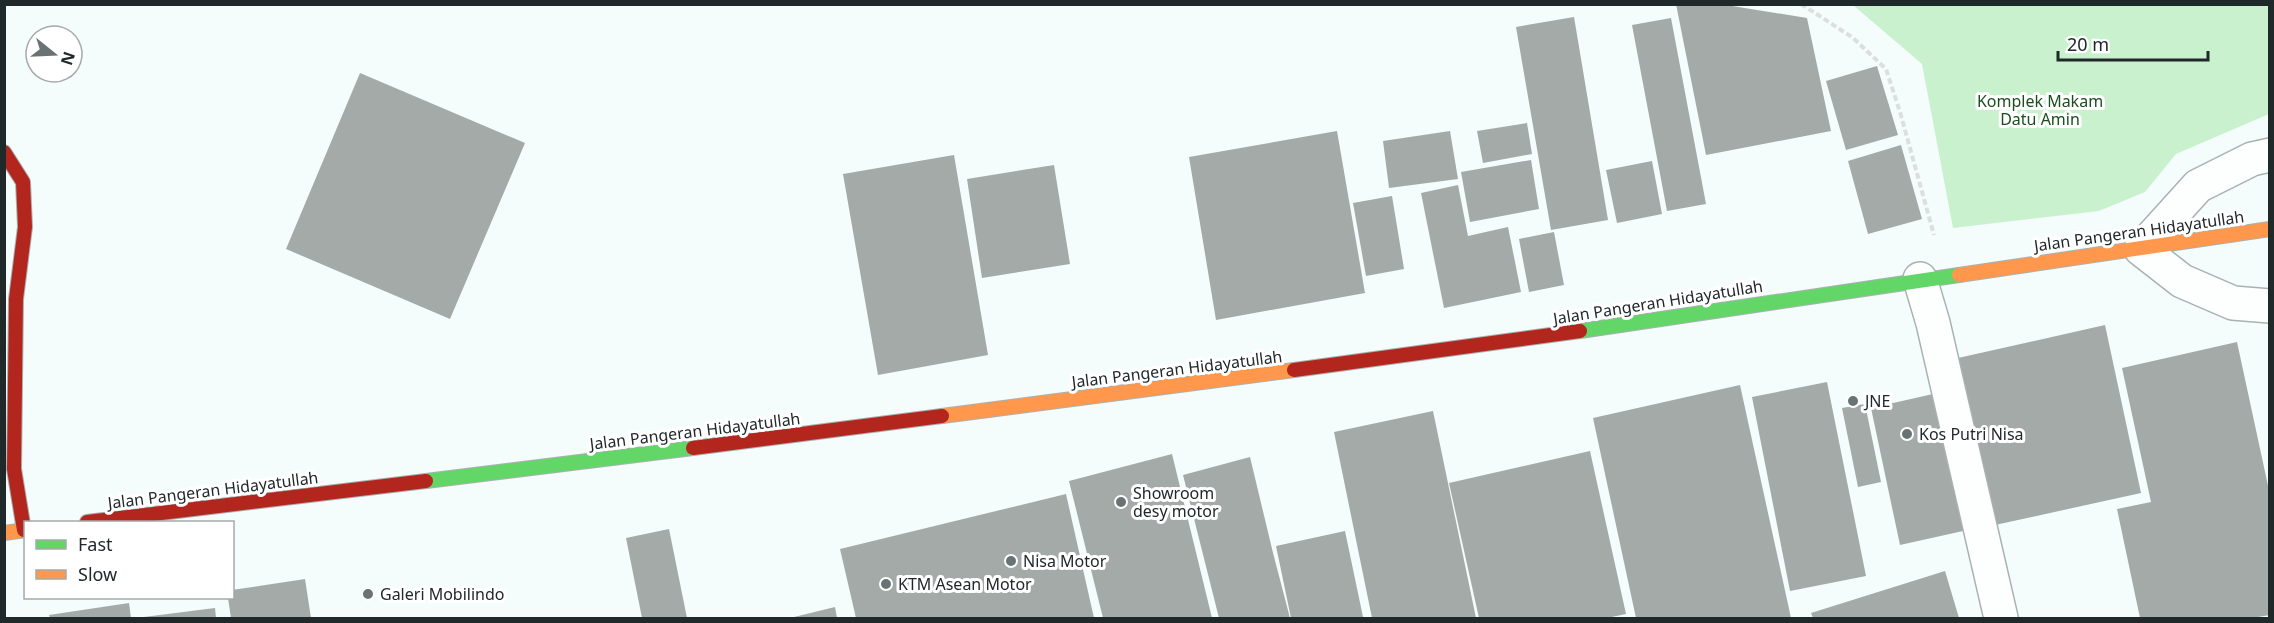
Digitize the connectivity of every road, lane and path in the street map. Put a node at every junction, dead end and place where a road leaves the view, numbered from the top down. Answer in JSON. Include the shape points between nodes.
{"nodes":[{"id":1,"x":1801,"y":4,"type":"edge"},
{"id":2,"x":4,"y":152,"type":"edge"},
{"id":3,"x":2270,"y":155,"type":"edge"},
{"id":4,"x":2270,"y":229,"type":"edge"},
{"id":5,"x":2141,"y":249,"type":"junction"},
{"id":6,"x":1933,"y":278,"type":"junction"},
{"id":7,"x":2270,"y":306,"type":"edge"},
{"id":8,"x":95,"y":521,"type":"edge"},
{"id":9,"x":24,"y":524,"type":"edge"},
{"id":10,"x":24,"y":530,"type":"edge"},
{"id":11,"x":4,"y":533,"type":"edge"},
{"id":12,"x":2001,"y":618,"type":"edge"}],
"edges":[{"from":1,"to":6,"type":"path","via":[[1852,37],[1886,69],[1900,112]]},
{"from":2,"to":9,"type":"main road","via":[[23,182],[25,227],[16,299],[14,469]]},
{"from":3,"to":5,"type":"street","via":[[2252,159],[2198,186]]},
{"from":4,"to":5,"type":"main road","name":"Jalan Pangeran Hidayatullah"},
{"from":5,"to":6,"type":"main road","name":"Jalan Pangeran Hidayatullah"},
{"from":5,"to":7,"type":"street","via":[[2182,280],[2233,303]]},
{"from":6,"to":8,"type":"main road","name":"Jalan Pangeran Hidayatullah","via":[[1458,349]]},
{"from":6,"to":12,"type":"street","via":[[1933,323]]},
{"from":10,"to":11,"type":"main road"}]}
